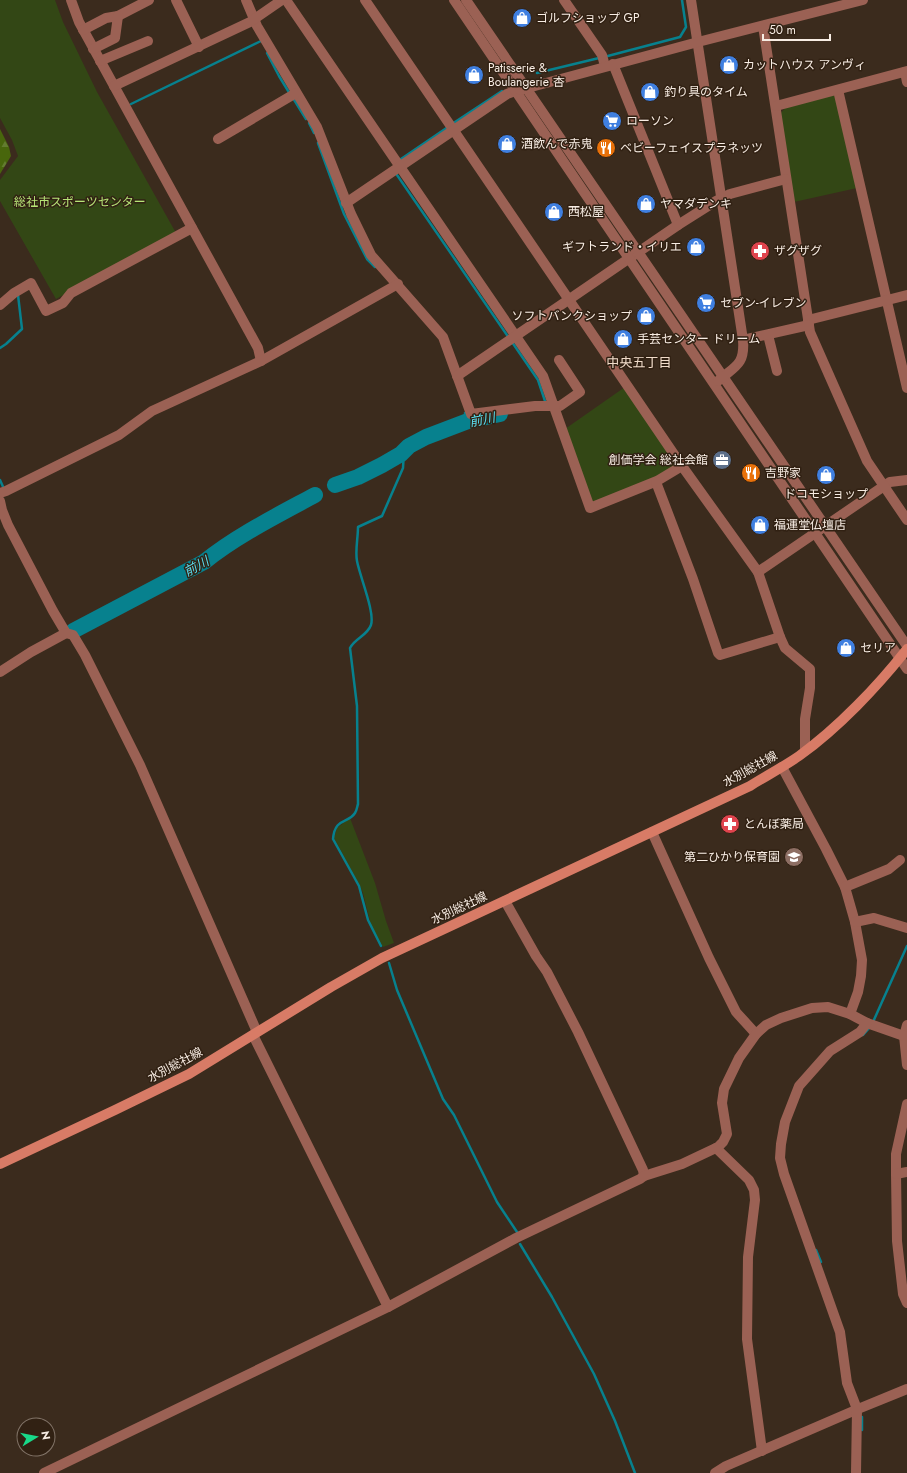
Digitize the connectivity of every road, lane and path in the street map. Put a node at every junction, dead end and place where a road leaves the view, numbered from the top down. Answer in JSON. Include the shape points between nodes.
{"nodes":[{"id":1,"x":71,"y":0,"type":"edge"},
{"id":2,"x":150,"y":0,"type":"edge"},
{"id":3,"x":176,"y":0,"type":"edge"},
{"id":4,"x":246,"y":0,"type":"edge"},
{"id":5,"x":282,"y":0,"type":"edge"},
{"id":6,"x":286,"y":0,"type":"edge"},
{"id":7,"x":365,"y":0,"type":"edge"},
{"id":8,"x":454,"y":0,"type":"edge"},
{"id":9,"x":466,"y":0,"type":"edge"},
{"id":10,"x":564,"y":0,"type":"edge"},
{"id":11,"x":692,"y":0,"type":"edge"},
{"id":12,"x":863,"y":0,"type":"edge"},
{"id":13,"x":118,"y":16,"type":"junction"},
{"id":14,"x":252,"y":21,"type":"junction"},
{"id":15,"x":763,"y":26,"type":"junction"},
{"id":16,"x":83,"y":30,"type":"junction"},
{"id":17,"x":148,"y":42,"type":"dead end"},
{"id":18,"x":698,"y":42,"type":"junction"},
{"id":19,"x":199,"y":46,"type":"junction"},
{"id":20,"x":94,"y":49,"type":"junction"},
{"id":21,"x":100,"y":61,"type":"junction"},
{"id":22,"x":606,"y":61,"type":"junction"},
{"id":23,"x":906,"y":75,"type":"edge"},
{"id":24,"x":114,"y":86,"type":"junction"},
{"id":25,"x":526,"y":88,"type":"junction"},
{"id":26,"x":838,"y":90,"type":"junction"},
{"id":27,"x":516,"y":91,"type":"junction"},
{"id":28,"x":293,"y":94,"type":"junction"},
{"id":29,"x":776,"y":106,"type":"junction"},
{"id":30,"x":452,"y":127,"type":"junction"},
{"id":31,"x":218,"y":139,"type":"dead end"},
{"id":32,"x":400,"y":167,"type":"junction"},
{"id":33,"x":786,"y":179,"type":"junction"},
{"id":34,"x":723,"y":198,"type":"junction"},
{"id":35,"x":346,"y":203,"type":"junction"},
{"id":36,"x":678,"y":225,"type":"junction"},
{"id":37,"x":192,"y":228,"type":"junction"},
{"id":38,"x":638,"y":252,"type":"junction"},
{"id":39,"x":630,"y":258,"type":"junction"},
{"id":40,"x":395,"y":285,"type":"junction"},
{"id":41,"x":907,"y":295,"type":"edge"},
{"id":42,"x":569,"y":300,"type":"junction"},
{"id":43,"x":887,"y":300,"type":"junction"},
{"id":44,"x":0,"y":305,"type":"edge"},
{"id":45,"x":808,"y":322,"type":"junction"},
{"id":46,"x":768,"y":335,"type":"junction"},
{"id":47,"x":512,"y":338,"type":"junction"},
{"id":48,"x":743,"y":340,"type":"junction"},
{"id":49,"x":559,"y":360,"type":"dead end"},
{"id":50,"x":261,"y":361,"type":"junction"},
{"id":51,"x":777,"y":371,"type":"dead end"},
{"id":52,"x":457,"y":376,"type":"junction"},
{"id":53,"x":723,"y":376,"type":"junction"},
{"id":54,"x":714,"y":383,"type":"junction"},
{"id":55,"x":907,"y":388,"type":"edge"},
{"id":56,"x":549,"y":406,"type":"junction"},
{"id":57,"x":682,"y":466,"type":"junction"},
{"id":58,"x":907,"y":480,"type":"edge"},
{"id":59,"x":656,"y":482,"type":"junction"},
{"id":60,"x":884,"y":486,"type":"junction"},
{"id":61,"x":0,"y":493,"type":"edge"},
{"id":62,"x":0,"y":501,"type":"edge"},
{"id":63,"x":907,"y":520,"type":"edge"},
{"id":64,"x":825,"y":526,"type":"junction"},
{"id":65,"x":816,"y":533,"type":"junction"},
{"id":66,"x":758,"y":572,"type":"junction"},
{"id":67,"x":66,"y":633,"type":"junction"},
{"id":68,"x":780,"y":637,"type":"junction"},
{"id":69,"x":907,"y":648,"type":"edge"},
{"id":70,"x":900,"y":658,"type":"junction"},
{"id":71,"x":907,"y":669,"type":"edge"},
{"id":72,"x":0,"y":672,"type":"edge"},
{"id":73,"x":806,"y":751,"type":"junction"},
{"id":74,"x":782,"y":767,"type":"junction"},
{"id":75,"x":652,"y":832,"type":"junction"},
{"id":76,"x":900,"y":860,"type":"dead end"},
{"id":77,"x":845,"y":887,"type":"junction"},
{"id":78,"x":505,"y":901,"type":"junction"},
{"id":79,"x":855,"y":922,"type":"junction"},
{"id":80,"x":907,"y":928,"type":"edge"},
{"id":81,"x":850,"y":1014,"type":"junction"},
{"id":82,"x":870,"y":1024,"type":"junction"},
{"id":83,"x":907,"y":1025,"type":"edge"},
{"id":84,"x":255,"y":1034,"type":"junction"},
{"id":85,"x":756,"y":1034,"type":"junction"},
{"id":86,"x":904,"y":1036,"type":"junction"},
{"id":87,"x":907,"y":1065,"type":"edge"},
{"id":88,"x":907,"y":1104,"type":"edge"},
{"id":89,"x":716,"y":1148,"type":"junction"},
{"id":90,"x":0,"y":1164,"type":"edge"},
{"id":91,"x":907,"y":1172,"type":"edge"},
{"id":92,"x":896,"y":1174,"type":"junction"},
{"id":93,"x":644,"y":1176,"type":"junction"},
{"id":94,"x":904,"y":1280,"type":"edge"},
{"id":95,"x":907,"y":1303,"type":"edge"},
{"id":96,"x":388,"y":1307,"type":"junction"},
{"id":97,"x":907,"y":1389,"type":"edge"},
{"id":98,"x":859,"y":1408,"type":"junction"},
{"id":99,"x":762,"y":1451,"type":"junction"},
{"id":100,"x":44,"y":1473,"type":"edge"},
{"id":101,"x":715,"y":1473,"type":"edge"},
{"id":102,"x":856,"y":1473,"type":"edge"}],
"edges":[{"from":1,"to":16,"type":"street"},
{"from":2,"to":13,"type":"street"},
{"from":3,"to":19,"type":"street"},
{"from":4,"to":14,"type":"street"},
{"from":5,"to":14,"type":"street"},
{"from":6,"to":32,"type":"street"},
{"from":7,"to":30,"type":"street"},
{"from":8,"to":27,"type":"street"},
{"from":9,"to":25,"type":"street"},
{"from":10,"to":22,"type":"street"},
{"from":11,"to":18,"type":"street"},
{"from":12,"to":15,"type":"street"},
{"from":13,"to":16,"type":"street","via":[[106,18]]},
{"from":13,"to":20,"type":"street","via":[[115,38]]},
{"from":14,"to":19,"type":"street"},
{"from":14,"to":28,"type":"street"},
{"from":15,"to":18,"type":"street"},
{"from":15,"to":29,"type":"street"},
{"from":16,"to":20,"type":"street"},
{"from":17,"to":21,"type":"street"},
{"from":18,"to":22,"type":"street"},
{"from":18,"to":34,"type":"street"},
{"from":19,"to":24,"type":"street"},
{"from":20,"to":21,"type":"street"},
{"from":21,"to":24,"type":"street"},
{"from":22,"to":25,"type":"street"},
{"from":22,"to":36,"type":"street"},
{"from":23,"to":26,"type":"street"},
{"from":24,"to":37,"type":"street"},
{"from":25,"to":27,"type":"street"},
{"from":25,"to":38,"type":"street"},
{"from":26,"to":29,"type":"street"},
{"from":26,"to":43,"type":"street"},
{"from":27,"to":30,"type":"street"},
{"from":27,"to":39,"type":"street"},
{"from":28,"to":31,"type":"street"},
{"from":28,"to":35,"type":"street","via":[[317,127]]},
{"from":29,"to":33,"type":"street"},
{"from":30,"to":32,"type":"street"},
{"from":30,"to":42,"type":"street"},
{"from":32,"to":35,"type":"street"},
{"from":32,"to":47,"type":"street"},
{"from":33,"to":34,"type":"street"},
{"from":33,"to":45,"type":"street"},
{"from":34,"to":36,"type":"street"},
{"from":34,"to":48,"type":"street"},
{"from":35,"to":40,"type":"street","via":[[371,255]]},
{"from":36,"to":38,"type":"street"},
{"from":37,"to":44,"type":"street","via":[[71,293],[63,303],[46,311],[31,283]]},
{"from":37,"to":50,"type":"street","via":[[258,348]]},
{"from":38,"to":39,"type":"street"},
{"from":38,"to":53,"type":"street"},
{"from":39,"to":42,"type":"street"},
{"from":39,"to":54,"type":"street"},
{"from":40,"to":50,"type":"street"},
{"from":40,"to":52,"type":"street","via":[[443,337]]},
{"from":41,"to":43,"type":"street"},
{"from":42,"to":47,"type":"street"},
{"from":42,"to":57,"type":"street"},
{"from":43,"to":45,"type":"street"},
{"from":43,"to":55,"type":"street"},
{"from":45,"to":46,"type":"street"},
{"from":45,"to":60,"type":"street","via":[[810,332],[867,461]]},
{"from":46,"to":48,"type":"street"},
{"from":46,"to":51,"type":"street"},
{"from":47,"to":52,"type":"street"},
{"from":47,"to":56,"type":"street","via":[[543,376]]},
{"from":48,"to":53,"type":"street","via":[[741,362]]},
{"from":49,"to":56,"type":"street","via":[[580,392],[560,406]]},
{"from":50,"to":61,"type":"street","via":[[152,411],[119,436]]},
{"from":52,"to":56,"type":"street","via":[[471,414]]},
{"from":53,"to":54,"type":"street"},
{"from":53,"to":64,"type":"street"},
{"from":54,"to":65,"type":"street"},
{"from":56,"to":59,"type":"street","via":[[590,508]]},
{"from":57,"to":59,"type":"street"},
{"from":57,"to":66,"type":"street"},
{"from":58,"to":60,"type":"street","via":[[890,482]]},
{"from":59,"to":68,"type":"street","via":[[718,653],[720,655]]},
{"from":60,"to":63,"type":"street"},
{"from":60,"to":64,"type":"street"},
{"from":62,"to":67,"type":"street","via":[[8,525]]},
{"from":64,"to":65,"type":"street"},
{"from":64,"to":69,"type":"street"},
{"from":65,"to":66,"type":"street"},
{"from":65,"to":70,"type":"street"},
{"from":66,"to":68,"type":"street"},
{"from":67,"to":72,"type":"street"},
{"from":67,"to":84,"type":"street","via":[[73,635],[140,765]]},
{"from":68,"to":73,"type":"street","via":[[785,648],[810,669],[805,719]]},
{"from":69,"to":70,"type":"main road","name":"水別総社線"},
{"from":70,"to":71,"type":"street"},
{"from":70,"to":73,"type":"main road","name":"水別総社線","via":[[832,729]]},
{"from":73,"to":74,"type":"main road","name":"水別総社線"},
{"from":74,"to":75,"type":"main road","name":"水別総社線","via":[[750,786]]},
{"from":74,"to":77,"type":"street"},
{"from":75,"to":78,"type":"main road","name":"水別総社線"},
{"from":75,"to":85,"type":"street","via":[[736,1012]]},
{"from":76,"to":77,"type":"street","via":[[889,869]]},
{"from":77,"to":79,"type":"street"},
{"from":78,"to":84,"type":"main road","name":"水別総社線","via":[[382,958]]},
{"from":78,"to":93,"type":"street","via":[[551,978]]},
{"from":79,"to":80,"type":"street","via":[[874,918]]},
{"from":79,"to":81,"type":"street","via":[[862,960],[862,976]]},
{"from":81,"to":82,"type":"street"},
{"from":81,"to":85,"type":"street","via":[[828,1007],[812,1008],[781,1018],[766,1025]]},
{"from":82,"to":86,"type":"street"},
{"from":82,"to":98,"type":"street","via":[[830,1051],[799,1086],[786,1122],[780,1158],[840,1332],[847,1383]]},
{"from":83,"to":86,"type":"street"},
{"from":84,"to":90,"type":"main road","name":"水別総社線","via":[[189,1074]]},
{"from":84,"to":96,"type":"street"},
{"from":85,"to":89,"type":"street","via":[[739,1058],[724,1089],[722,1103],[727,1134]]},
{"from":86,"to":87,"type":"street"},
{"from":88,"to":92,"type":"street","via":[[896,1154]]},
{"from":89,"to":93,"type":"street","via":[[682,1164]]},
{"from":89,"to":99,"type":"street","via":[[749,1180],[754,1190],[748,1257],[747,1339]]},
{"from":91,"to":92,"type":"street"},
{"from":92,"to":94,"type":"street","via":[[896,1226]]},
{"from":93,"to":96,"type":"street","via":[[516,1238]]},
{"from":94,"to":95,"type":"street","via":[[903,1294]]},
{"from":96,"to":100,"type":"street"},
{"from":97,"to":98,"type":"street"},
{"from":98,"to":99,"type":"street"},
{"from":98,"to":102,"type":"street"},
{"from":99,"to":101,"type":"street"}]}
